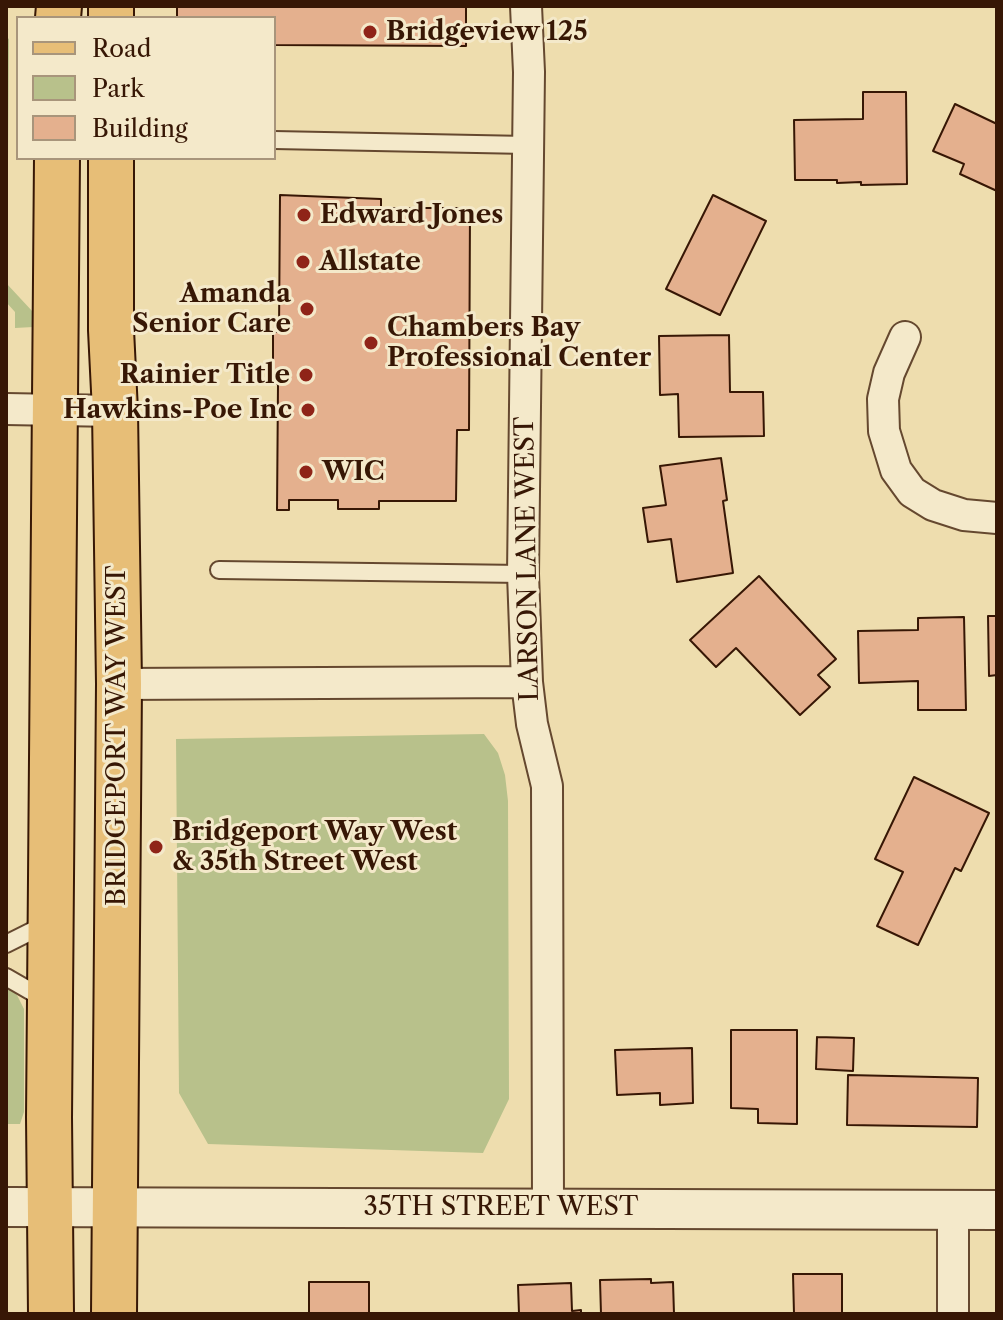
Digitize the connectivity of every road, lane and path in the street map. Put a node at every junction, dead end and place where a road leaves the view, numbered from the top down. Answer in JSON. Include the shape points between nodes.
{"nodes":[{"id":1,"x":526,"y":6,"type":"edge"},
{"id":2,"x":276,"y":140,"type":"edge"},
{"id":3,"x":527,"y":145,"type":"junction"},
{"id":4,"x":57,"y":160,"type":"edge"},
{"id":5,"x":111,"y":160,"type":"edge"},
{"id":6,"x":905,"y":337,"type":"dead end"},
{"id":7,"x":6,"y":409,"type":"edge"},
{"id":8,"x":55,"y":410,"type":"junction"},
{"id":9,"x":115,"y":411,"type":"junction"},
{"id":10,"x":997,"y":518,"type":"edge"},
{"id":11,"x":219,"y":570,"type":"dead end"},
{"id":12,"x":523,"y":574,"type":"junction"},
{"id":13,"x":527,"y":682,"type":"junction"},
{"id":14,"x":119,"y":684,"type":"junction"},
{"id":15,"x":51,"y":921,"type":"junction"},
{"id":16,"x":6,"y":944,"type":"edge"},
{"id":17,"x":6,"y":977,"type":"edge"},
{"id":18,"x":50,"y":1003,"type":"junction"},
{"id":19,"x":115,"y":1205,"type":"junction"},
{"id":20,"x":50,"y":1206,"type":"junction"},
{"id":21,"x":6,"y":1207,"type":"edge"},
{"id":22,"x":548,"y":1207,"type":"junction"},
{"id":23,"x":953,"y":1210,"type":"junction"},
{"id":24,"x":997,"y":1210,"type":"edge"},
{"id":25,"x":51,"y":1314,"type":"edge"},
{"id":26,"x":114,"y":1314,"type":"edge"},
{"id":27,"x":953,"y":1314,"type":"edge"}],
"edges":[{"from":1,"to":3,"type":"street","name":"LARSON LANE WEST"},
{"from":2,"to":3,"type":"lane"},
{"from":3,"to":12,"type":"street","name":"LARSON LANE WEST"},
{"from":4,"to":8,"type":"main road"},
{"from":5,"to":9,"type":"main road","name":"BRIDGEPORT WAY WEST"},
{"from":6,"to":10,"type":"street","via":[[883,399],[884,431],[896,470],[912,492],[933,505]]},
{"from":7,"to":8,"type":"street"},
{"from":8,"to":9,"type":"street"},
{"from":8,"to":15,"type":"main road"},
{"from":9,"to":14,"type":"main road","name":"BRIDGEPORT WAY WEST"},
{"from":11,"to":12,"type":"lane"},
{"from":12,"to":13,"type":"street","name":"LARSON LANE WEST"},
{"from":13,"to":14,"type":"street"},
{"from":13,"to":22,"type":"street","name":"LARSON LANE WEST","via":[[547,786]]},
{"from":14,"to":19,"type":"main road","name":"BRIDGEPORT WAY WEST"},
{"from":15,"to":16,"type":"lane"},
{"from":15,"to":18,"type":"main road"},
{"from":17,"to":18,"type":"lane"},
{"from":18,"to":20,"type":"main road"},
{"from":19,"to":20,"type":"street","name":"35TH STREET WEST"},
{"from":19,"to":22,"type":"street","name":"35TH STREET WEST"},
{"from":19,"to":26,"type":"main road","name":"BRIDGEPORT WAY WEST"},
{"from":20,"to":21,"type":"street","name":"35TH STREET WEST"},
{"from":20,"to":25,"type":"main road"},
{"from":22,"to":23,"type":"street","name":"35TH STREET WEST"},
{"from":23,"to":24,"type":"street","name":"35TH STREET WEST"},
{"from":23,"to":27,"type":"street"}]}
